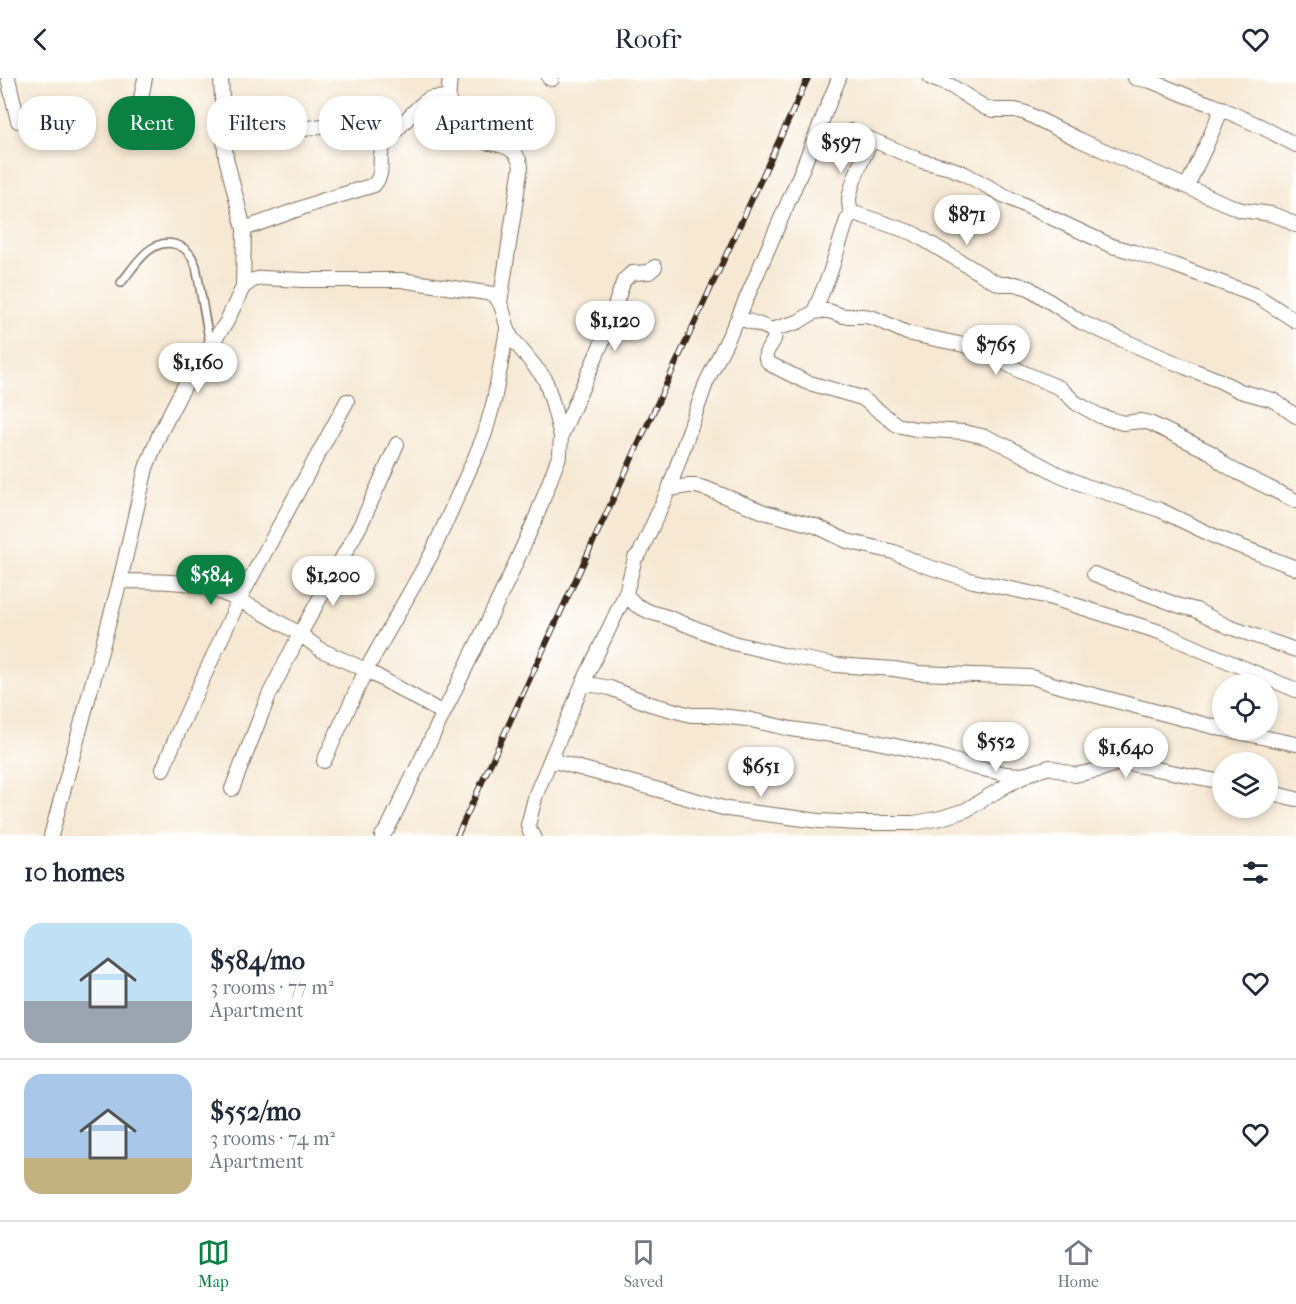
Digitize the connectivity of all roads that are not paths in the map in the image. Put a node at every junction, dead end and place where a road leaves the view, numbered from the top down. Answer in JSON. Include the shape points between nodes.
{"nodes":[{"id":1,"x":8,"y":78,"type":"edge"},
{"id":2,"x":145,"y":78,"type":"edge"},
{"id":3,"x":221,"y":78,"type":"edge"},
{"id":4,"x":450,"y":78,"type":"edge"},
{"id":5,"x":839,"y":78,"type":"edge"},
{"id":6,"x":931,"y":78,"type":"edge"},
{"id":7,"x":1135,"y":78,"type":"edge"},
{"id":8,"x":141,"y":96,"type":"edge"},
{"id":9,"x":222,"y":96,"type":"edge"},
{"id":10,"x":448,"y":96,"type":"edge"},
{"id":11,"x":1222,"y":108,"type":"junction"},
{"id":12,"x":414,"y":112,"type":"edge"},
{"id":13,"x":18,"y":121,"type":"dead end"},
{"id":14,"x":402,"y":125,"type":"edge"},
{"id":15,"x":851,"y":130,"type":"dead end"},
{"id":16,"x":872,"y":140,"type":"junction"},
{"id":17,"x":1296,"y":145,"type":"edge"},
{"id":18,"x":226,"y":150,"type":"edge"},
{"id":19,"x":382,"y":150,"type":"edge"},
{"id":20,"x":508,"y":150,"type":"edge"},
{"id":21,"x":1187,"y":186,"type":"junction"},
{"id":22,"x":852,"y":214,"type":"junction"},
{"id":23,"x":1296,"y":225,"type":"edge"},
{"id":24,"x":244,"y":229,"type":"junction"},
{"id":25,"x":655,"y":267,"type":"dead end"},
{"id":26,"x":120,"y":284,"type":"dead end"},
{"id":27,"x":243,"y":287,"type":"junction"},
{"id":28,"x":500,"y":303,"type":"junction"},
{"id":29,"x":814,"y":312,"type":"junction"},
{"id":30,"x":738,"y":318,"type":"junction"},
{"id":31,"x":1296,"y":321,"type":"edge"},
{"id":32,"x":507,"y":330,"type":"junction"},
{"id":33,"x":771,"y":330,"type":"junction"},
{"id":34,"x":210,"y":347,"type":"junction"},
{"id":35,"x":347,"y":401,"type":"dead end"},
{"id":36,"x":1296,"y":416,"type":"edge"},
{"id":37,"x":561,"y":436,"type":"junction"},
{"id":38,"x":397,"y":444,"type":"dead end"},
{"id":39,"x":669,"y":489,"type":"junction"},
{"id":40,"x":1296,"y":501,"type":"edge"},
{"id":41,"x":1296,"y":568,"type":"edge"},
{"id":42,"x":1094,"y":574,"type":"dead end"},
{"id":43,"x":120,"y":581,"type":"junction"},
{"id":44,"x":626,"y":593,"type":"junction"},
{"id":45,"x":239,"y":600,"type":"junction"},
{"id":46,"x":300,"y":634,"type":"junction"},
{"id":47,"x":1296,"y":650,"type":"edge"},
{"id":48,"x":366,"y":670,"type":"junction"},
{"id":49,"x":583,"y":683,"type":"junction"},
{"id":50,"x":1296,"y":690,"type":"edge"},
{"id":51,"x":443,"y":713,"type":"junction"},
{"id":52,"x":1212,"y":726,"type":"edge"},
{"id":53,"x":1277,"y":740,"type":"edge"},
{"id":54,"x":1296,"y":744,"type":"edge"},
{"id":55,"x":551,"y":760,"type":"junction"},
{"id":56,"x":324,"y":761,"type":"dead end"},
{"id":57,"x":163,"y":769,"type":"dead end"},
{"id":58,"x":1030,"y":774,"type":"junction"},
{"id":59,"x":1212,"y":780,"type":"edge"},
{"id":60,"x":232,"y":789,"type":"dead end"},
{"id":61,"x":1278,"y":794,"type":"edge"},
{"id":62,"x":1296,"y":799,"type":"edge"},
{"id":63,"x":51,"y":836,"type":"edge"},
{"id":64,"x":382,"y":836,"type":"edge"},
{"id":65,"x":534,"y":836,"type":"edge"}],
"edges":[{"from":1,"to":13,"type":"street"},
{"from":2,"to":8,"type":"street"},
{"from":3,"to":9,"type":"street"},
{"from":4,"to":10,"type":"street"},
{"from":5,"to":30,"type":"street"},
{"from":6,"to":21,"type":"street","via":[[984,107],[1026,112]]},
{"from":7,"to":11,"type":"street"},
{"from":11,"to":17,"type":"street"},
{"from":11,"to":21,"type":"street"},
{"from":12,"to":14,"type":"street"},
{"from":15,"to":16,"type":"street"},
{"from":16,"to":22,"type":"street","via":[[849,197]]},
{"from":16,"to":31,"type":"street","via":[[963,173],[1112,246],[1257,296]]},
{"from":18,"to":24,"type":"street"},
{"from":19,"to":24,"type":"street","via":[[382,170],[374,185]]},
{"from":20,"to":28,"type":"street","via":[[521,166]]},
{"from":21,"to":23,"type":"street","via":[[1241,210],[1271,214]]},
{"from":22,"to":29,"type":"street"},
{"from":22,"to":36,"type":"street","via":[[913,233],[993,281],[1029,288],[1081,322],[1240,391],[1273,400]]},
{"from":24,"to":27,"type":"street"},
{"from":25,"to":37,"type":"street","via":[[649,272],[632,273],[624,280]]},
{"from":26,"to":34,"type":"lane","via":[[156,245],[172,243],[187,250],[196,266]]},
{"from":27,"to":28,"type":"street","via":[[262,278],[401,280],[488,293]]},
{"from":27,"to":34,"type":"street"},
{"from":28,"to":32,"type":"street"},
{"from":29,"to":33,"type":"street","via":[[798,322]]},
{"from":29,"to":40,"type":"street","via":[[874,318],[907,333],[964,345],[1060,388],[1076,403],[1100,416],[1123,423],[1150,423]]},
{"from":30,"to":33,"type":"street"},
{"from":30,"to":39,"type":"street","via":[[706,383]]},
{"from":32,"to":37,"type":"street","via":[[545,379]]},
{"from":32,"to":48,"type":"street","via":[[494,401],[476,455],[430,555]]},
{"from":33,"to":41,"type":"street","via":[[775,338],[766,354],[767,362],[806,382],[862,398],[897,425],[986,437],[1086,486],[1160,510]]},
{"from":34,"to":43,"type":"street","via":[[180,393],[146,468]]},
{"from":35,"to":45,"type":"street"},
{"from":37,"to":51,"type":"street","via":[[560,454],[535,520]]},
{"from":38,"to":46,"type":"street","via":[[361,524]]},
{"from":39,"to":44,"type":"street","via":[[635,558]]},
{"from":39,"to":50,"type":"street","via":[[696,486],[764,512],[816,526],[847,541],[901,555],[923,566],[1049,597],[1163,633]]},
{"from":42,"to":47,"type":"street"},
{"from":43,"to":45,"type":"street","via":[[194,585]]},
{"from":43,"to":63,"type":"street"},
{"from":44,"to":49,"type":"street"},
{"from":44,"to":52,"type":"street","via":[[636,605],[650,612],[733,643],[783,655],[836,665],[939,675],[1032,677]]},
{"from":45,"to":46,"type":"street"},
{"from":45,"to":57,"type":"street"},
{"from":46,"to":48,"type":"street","via":[[321,650]]},
{"from":46,"to":60,"type":"street","via":[[269,695]]},
{"from":48,"to":51,"type":"street"},
{"from":48,"to":56,"type":"street"},
{"from":49,"to":55,"type":"street"},
{"from":49,"to":58,"type":"street","via":[[691,715],[747,719],[910,749],[1006,774]]},
{"from":51,"to":64,"type":"street"},
{"from":53,"to":54,"type":"street"},
{"from":55,"to":58,"type":"street","via":[[727,809],[860,823],[914,823],[940,818],[966,810]]},
{"from":55,"to":65,"type":"street","via":[[529,818]]},
{"from":58,"to":59,"type":"street","via":[[1050,768],[1075,775],[1121,762]]},
{"from":61,"to":62,"type":"street"}]}
